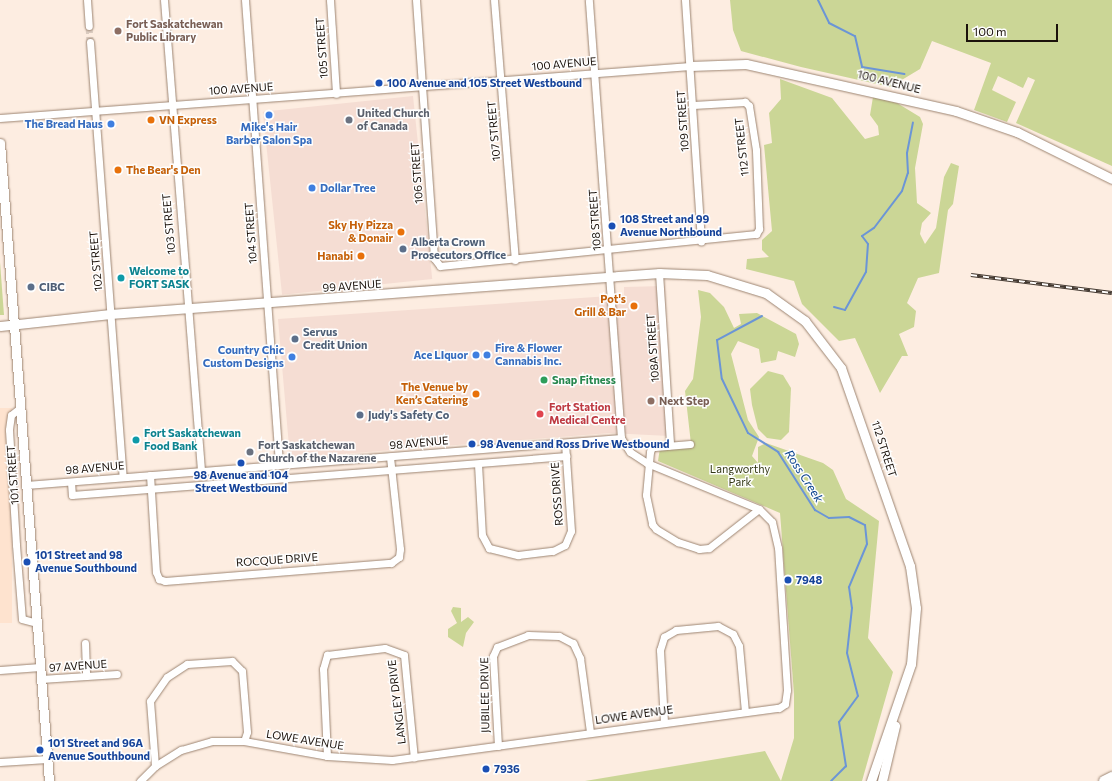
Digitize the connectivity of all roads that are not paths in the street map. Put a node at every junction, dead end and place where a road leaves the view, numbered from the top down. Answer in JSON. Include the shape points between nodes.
{"nodes":[{"id":1,"x":87,"y":0,"type":"edge"},
{"id":2,"x":164,"y":0,"type":"edge"},
{"id":3,"x":245,"y":0,"type":"edge"},
{"id":4,"x":330,"y":0,"type":"edge"},
{"id":5,"x":416,"y":0,"type":"edge"},
{"id":6,"x":494,"y":0,"type":"edge"},
{"id":7,"x":589,"y":0,"type":"edge"},
{"id":8,"x":685,"y":0,"type":"edge"},
{"id":9,"x":89,"y":26,"type":"tunnel mouth"},
{"id":10,"x":90,"y":42,"type":"tunnel mouth"},
{"id":11,"x":690,"y":66,"type":"junction"},
{"id":12,"x":595,"y":74,"type":"junction"},
{"id":13,"x":500,"y":81,"type":"junction"},
{"id":14,"x":423,"y":87,"type":"junction"},
{"id":15,"x":336,"y":94,"type":"junction"},
{"id":16,"x":254,"y":100,"type":"junction"},
{"id":17,"x":693,"y":105,"type":"junction"},
{"id":18,"x":170,"y":106,"type":"junction"},
{"id":19,"x":93,"y":112,"type":"junction"},
{"id":20,"x":0,"y":118,"type":"edge"},
{"id":21,"x":0,"y":143,"type":"edge"},
{"id":22,"x":1112,"y":179,"type":"edge"},
{"id":23,"x":4,"y":240,"type":"edge"},
{"id":24,"x":701,"y":241,"type":"junction"},
{"id":25,"x":609,"y":250,"type":"junction"},
{"id":26,"x":515,"y":260,"type":"junction"},
{"id":27,"x":659,"y":273,"type":"junction"},
{"id":28,"x":706,"y":275,"type":"joint"},
{"id":29,"x":609,"y":276,"type":"junction"},
{"id":30,"x":267,"y":304,"type":"junction"},
{"id":31,"x":187,"y":309,"type":"junction"},
{"id":32,"x":110,"y":314,"type":"junction"},
{"id":33,"x":15,"y":324,"type":"junction"},
{"id":34,"x":0,"y":326,"type":"edge"},
{"id":35,"x":20,"y":408,"type":"junction"},
{"id":36,"x":622,"y":438,"type":"junction"},
{"id":37,"x":565,"y":443,"type":"junction"},
{"id":38,"x":690,"y":444,"type":"dead end"},
{"id":39,"x":670,"y":445,"type":"junction"},
{"id":40,"x":566,"y":456,"type":"junction"},
{"id":41,"x":390,"y":457,"type":"junction"},
{"id":42,"x":647,"y":463,"type":"junction"},
{"id":43,"x":279,"y":464,"type":"junction"},
{"id":44,"x":478,"y":464,"type":"junction"},
{"id":45,"x":201,"y":470,"type":"junction"},
{"id":46,"x":391,"y":470,"type":"junction"},
{"id":47,"x":150,"y":475,"type":"junction"},
{"id":48,"x":123,"y":477,"type":"junction"},
{"id":49,"x":71,"y":482,"type":"junction"},
{"id":50,"x":26,"y":485,"type":"junction"},
{"id":51,"x":151,"y":489,"type":"junction"},
{"id":52,"x":759,"y":509,"type":"junction"},
{"id":53,"x":37,"y":623,"type":"junction"},
{"id":54,"x":84,"y":643,"type":"dead end"},
{"id":55,"x":40,"y":667,"type":"junction"},
{"id":56,"x":0,"y":670,"type":"edge"},
{"id":57,"x":117,"y":674,"type":"dead end"},
{"id":58,"x":86,"y":676,"type":"junction"},
{"id":59,"x":41,"y":679,"type":"junction"},
{"id":60,"x":900,"y":705,"type":"junction"},
{"id":61,"x":745,"y":712,"type":"junction"},
{"id":62,"x":664,"y":722,"type":"junction"},
{"id":63,"x":590,"y":732,"type":"junction"},
{"id":64,"x":244,"y":741,"type":"junction"},
{"id":65,"x":498,"y":746,"type":"junction"},
{"id":66,"x":327,"y":756,"type":"junction"},
{"id":67,"x":414,"y":758,"type":"junction"},
{"id":68,"x":47,"y":759,"type":"junction"},
{"id":69,"x":0,"y":762,"type":"edge"},
{"id":70,"x":155,"y":766,"type":"junction"},
{"id":71,"x":1112,"y":777,"type":"edge"},
{"id":72,"x":49,"y":781,"type":"edge"},
{"id":73,"x":140,"y":781,"type":"edge"},
{"id":74,"x":871,"y":781,"type":"edge"},
{"id":75,"x":882,"y":781,"type":"edge"},
{"id":76,"x":1104,"y":781,"type":"edge"}],
"edges":[{"from":1,"to":9,"type":"street"},
{"from":2,"to":18,"type":"street","name":"103 STREET"},
{"from":3,"to":16,"type":"street","name":"104 STREET"},
{"from":4,"to":15,"type":"street","name":"105 STREET"},
{"from":5,"to":14,"type":"street","name":"106 STREET"},
{"from":6,"to":13,"type":"street","name":"107 STREET"},
{"from":7,"to":12,"type":"street","name":"108 STREET"},
{"from":8,"to":11,"type":"street","name":"109 STREET"},
{"from":10,"to":19,"type":"street","name":"102 STREET"},
{"from":11,"to":12,"type":"street","name":"100 AVENUE"},
{"from":11,"to":17,"type":"street","name":"109 STREET"},
{"from":11,"to":22,"type":"main road","name":"100 AVENUE","via":[[746,64],[956,111],[1010,129]]},
{"from":12,"to":13,"type":"street","name":"100 AVENUE"},
{"from":12,"to":25,"type":"street","name":"108 STREET"},
{"from":13,"to":14,"type":"street","name":"100 AVENUE"},
{"from":13,"to":26,"type":"street","name":"107 STREET"},
{"from":14,"to":15,"type":"street","name":"100 AVENUE"},
{"from":14,"to":26,"type":"street","name":"106 STREET","via":[[435,262],[446,267]]},
{"from":15,"to":16,"type":"street","name":"100 AVENUE"},
{"from":16,"to":18,"type":"street","name":"100 AVENUE"},
{"from":16,"to":30,"type":"street","name":"104 STREET"},
{"from":17,"to":24,"type":"street","name":"109 STREET"},
{"from":17,"to":24,"type":"street","name":"112 STREET","via":[[745,102],[749,106],[756,150],[758,232],[750,236]]},
{"from":18,"to":19,"type":"street","name":"100 AVENUE"},
{"from":18,"to":31,"type":"street","name":"103 STREET"},
{"from":19,"to":20,"type":"street","name":"100 AVENUE"},
{"from":19,"to":32,"type":"street","name":"102 STREET"},
{"from":21,"to":23,"type":"main road","name":"101 STREET"},
{"from":23,"to":33,"type":"main road","name":"101 STREET"},
{"from":24,"to":25,"type":"street"},
{"from":25,"to":26,"type":"street"},
{"from":25,"to":29,"type":"street","name":"108 STREET"},
{"from":27,"to":28,"type":"main road","name":"99 AVENUE"},
{"from":27,"to":29,"type":"main road","name":"99 AVENUE"},
{"from":27,"to":39,"type":"street","name":"108A STREET"},
{"from":28,"to":60,"type":"main road","name":"112 STREET","via":[[755,288],[789,308],[825,343],[849,385],[912,581],[915,635]]},
{"from":29,"to":30,"type":"main road","name":"99 AVENUE"},
{"from":29,"to":36,"type":"street","name":"108 STREET"},
{"from":30,"to":31,"type":"main road","name":"99 AVENUE"},
{"from":30,"to":43,"type":"street","name":"104 STREET"},
{"from":31,"to":32,"type":"main road","name":"99 AVENUE"},
{"from":31,"to":45,"type":"street","name":"103 STREET"},
{"from":32,"to":33,"type":"main road","name":"99 AVENUE"},
{"from":32,"to":48,"type":"street","name":"102 STREET"},
{"from":33,"to":34,"type":"main road","name":"99 AVENUE"},
{"from":33,"to":35,"type":"main road","name":"101 STREET"},
{"from":35,"to":50,"type":"main road","name":"101 STREET"},
{"from":35,"to":53,"type":"street","via":[[11,415],[9,430],[16,545],[22,619]]},
{"from":36,"to":37,"type":"street","name":"98 AVENUE"},
{"from":36,"to":42,"type":"street","name":"LOWE AVENUE","via":[[630,452]]},
{"from":37,"to":40,"type":"street","name":"ROSS DRIVE"},
{"from":37,"to":41,"type":"street","name":"98 AVENUE"},
{"from":38,"to":39,"type":"street"},
{"from":39,"to":42,"type":"street","via":[[652,447]]},
{"from":40,"to":44,"type":"street"},
{"from":40,"to":44,"type":"street","name":"ROSS DRIVE","via":[[571,531],[565,545],[554,551],[518,555],[489,548],[482,535]]},
{"from":41,"to":43,"type":"street","name":"98 AVENUE"},
{"from":41,"to":46,"type":"street","name":"ROCQUE DRIVE"},
{"from":42,"to":52,"type":"street","name":"LOWE AVENUE"},
{"from":42,"to":52,"type":"street","via":[[646,495],[652,524],[662,534],[678,542],[708,548]]},
{"from":43,"to":45,"type":"street","name":"98 AVENUE"},
{"from":44,"to":46,"type":"street"},
{"from":45,"to":47,"type":"street","name":"98 AVENUE"},
{"from":46,"to":51,"type":"street"},
{"from":46,"to":51,"type":"street","name":"ROCQUE DRIVE","via":[[400,549],[399,557],[391,563],[165,581],[159,579],[156,572]]},
{"from":47,"to":48,"type":"street","name":"98 AVENUE"},
{"from":47,"to":51,"type":"street","name":"ROCQUE DRIVE"},
{"from":48,"to":49,"type":"street","name":"98 AVENUE"},
{"from":49,"to":50,"type":"street","name":"98 AVENUE"},
{"from":49,"to":51,"type":"street","via":[[72,495]]},
{"from":50,"to":53,"type":"main road","name":"101 STREET"},
{"from":52,"to":61,"type":"street","name":"LOWE AVENUE","via":[[777,532],[787,694],[781,707]]},
{"from":53,"to":55,"type":"main road","name":"101 STREET"},
{"from":54,"to":58,"type":"street"},
{"from":55,"to":56,"type":"street","name":"97 AVENUE"},
{"from":55,"to":59,"type":"main road","name":"101 STREET"},
{"from":57,"to":58,"type":"street","name":"97 AVENUE"},
{"from":58,"to":59,"type":"street","name":"97 AVENUE"},
{"from":59,"to":68,"type":"main road","name":"101 STREET"},
{"from":60,"to":74,"type":"main road","name":"112 STREET"},
{"from":60,"to":75,"type":"main road","name":"112 STREET"},
{"from":61,"to":62,"type":"street","name":"LOWE AVENUE"},
{"from":61,"to":62,"type":"street","via":[[739,646],[733,634],[718,626],[676,630],[664,637],[660,650]]},
{"from":62,"to":63,"type":"street","name":"LOWE AVENUE"},
{"from":63,"to":65,"type":"street","name":"LOWE AVENUE"},
{"from":63,"to":65,"type":"street","name":"JUBILEE DRIVE","via":[[580,658],[573,643],[559,636],[528,635],[497,647],[493,656]]},
{"from":64,"to":66,"type":"street","name":"LOWE AVENUE"},
{"from":64,"to":70,"type":"street","name":"LOWE AVENUE","via":[[200,743]]},
{"from":64,"to":70,"type":"street","via":[[247,732],[242,671],[232,661],[187,664],[167,677],[150,701]]},
{"from":65,"to":67,"type":"street","name":"LOWE AVENUE"},
{"from":66,"to":67,"type":"street","name":"LOWE AVENUE","via":[[392,760]]},
{"from":66,"to":67,"type":"street","name":"LANGLEY DRIVE","via":[[323,669],[327,655],[385,648],[404,655]]},
{"from":68,"to":69,"type":"street"},
{"from":68,"to":72,"type":"main road","name":"101 STREET"},
{"from":70,"to":73,"type":"street","name":"LOWE AVENUE"},
{"from":71,"to":76,"type":"main road"}]}
